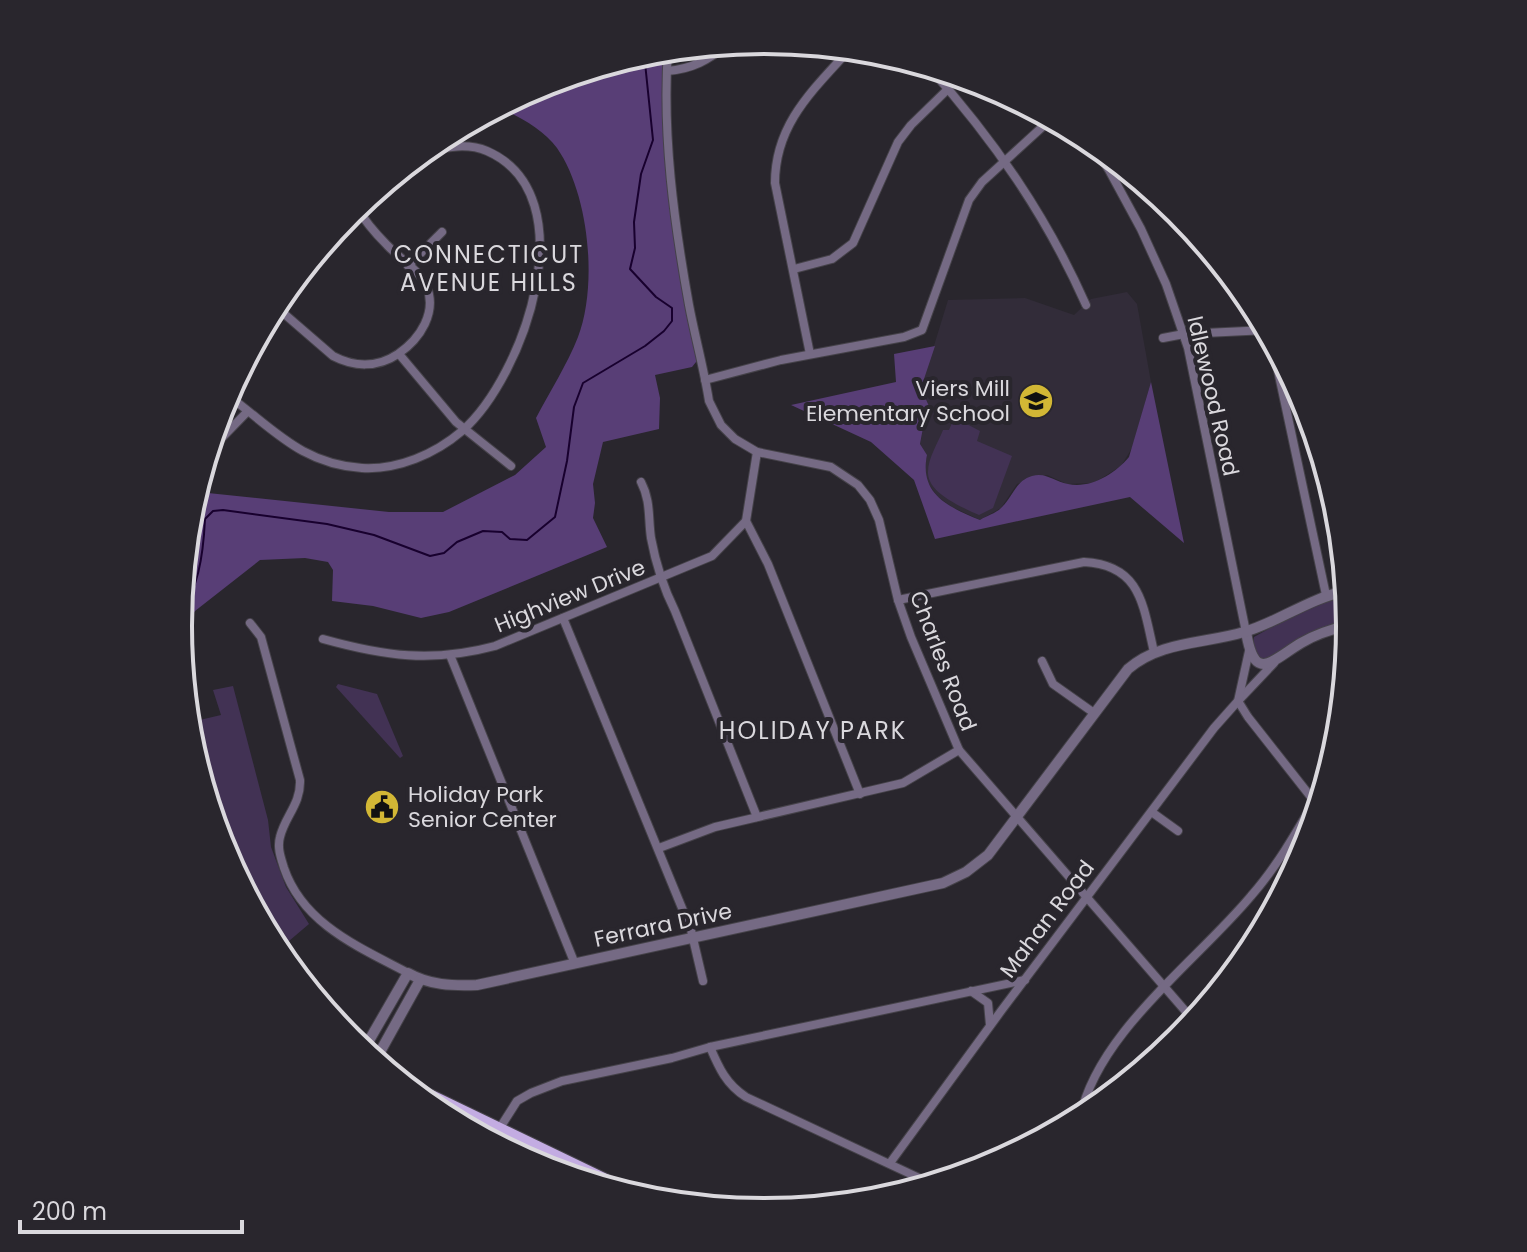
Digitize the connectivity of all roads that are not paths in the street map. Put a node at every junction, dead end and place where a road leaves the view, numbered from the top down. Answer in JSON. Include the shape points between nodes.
{"nodes":[{"id":1,"x":714,"y":56,"type":"edge"},
{"id":2,"x":841,"y":59,"type":"edge"},
{"id":3,"x":667,"y":63,"type":"edge"},
{"id":4,"x":667,"y":71,"type":"junction"},
{"id":5,"x":942,"y":83,"type":"edge"},
{"id":6,"x":948,"y":89,"type":"junction"},
{"id":7,"x":1042,"y":127,"type":"edge"},
{"id":8,"x":452,"y":147,"type":"edge"},
{"id":9,"x":1006,"y":161,"type":"junction"},
{"id":10,"x":1105,"y":167,"type":"edge"},
{"id":11,"x":364,"y":218,"type":"edge"},
{"id":12,"x":442,"y":232,"type":"dead end"},
{"id":13,"x":408,"y":266,"type":"junction"},
{"id":14,"x":794,"y":269,"type":"junction"},
{"id":15,"x":1086,"y":305,"type":"dead end"},
{"id":16,"x":284,"y":314,"type":"edge"},
{"id":17,"x":1253,"y":331,"type":"edge"},
{"id":18,"x":1184,"y":334,"type":"junction"},
{"id":19,"x":1163,"y":338,"type":"dead end"},
{"id":20,"x":399,"y":354,"type":"junction"},
{"id":21,"x":810,"y":354,"type":"junction"},
{"id":22,"x":705,"y":380,"type":"junction"},
{"id":23,"x":1280,"y":380,"type":"edge"},
{"id":24,"x":237,"y":403,"type":"edge"},
{"id":25,"x":247,"y":412,"type":"junction"},
{"id":26,"x":464,"y":429,"type":"junction"},
{"id":27,"x":225,"y":435,"type":"edge"},
{"id":28,"x":757,"y":452,"type":"junction"},
{"id":29,"x":511,"y":466,"type":"dead end"},
{"id":30,"x":641,"y":482,"type":"dead end"},
{"id":31,"x":746,"y":521,"type":"junction"},
{"id":32,"x":659,"y":579,"type":"junction"},
{"id":33,"x":1334,"y":593,"type":"edge"},
{"id":34,"x":1326,"y":595,"type":"junction"},
{"id":35,"x":898,"y":600,"type":"junction"},
{"id":36,"x":563,"y":618,"type":"junction"},
{"id":37,"x":250,"y":623,"type":"dead end"},
{"id":38,"x":1336,"y":628,"type":"edge"},
{"id":39,"x":1246,"y":632,"type":"junction"},
{"id":40,"x":323,"y":639,"type":"dead end"},
{"id":41,"x":1249,"y":651,"type":"junction"},
{"id":42,"x":1154,"y":652,"type":"junction"},
{"id":43,"x":450,"y":655,"type":"junction"},
{"id":44,"x":1042,"y":661,"type":"dead end"},
{"id":45,"x":1274,"y":663,"type":"junction"},
{"id":46,"x":1238,"y":701,"type":"junction"},
{"id":47,"x":1094,"y":713,"type":"junction"},
{"id":48,"x":959,"y":750,"type":"junction"},
{"id":49,"x":860,"y":794,"type":"junction"},
{"id":50,"x":1309,"y":796,"type":"edge"},
{"id":51,"x":1153,"y":813,"type":"junction"},
{"id":52,"x":1017,"y":816,"type":"junction"},
{"id":53,"x":757,"y":817,"type":"junction"},
{"id":54,"x":1178,"y":831,"type":"dead end"},
{"id":55,"x":1295,"y":836,"type":"edge"},
{"id":56,"x":659,"y":848,"type":"junction"},
{"id":57,"x":1088,"y":897,"type":"junction"},
{"id":58,"x":694,"y":939,"type":"junction"},
{"id":59,"x":575,"y":964,"type":"junction"},
{"id":60,"x":408,"y":973,"type":"junction"},
{"id":61,"x":420,"y":980,"type":"junction"},
{"id":62,"x":1026,"y":980,"type":"junction"},
{"id":63,"x":703,"y":981,"type":"dead end"},
{"id":64,"x":1165,"y":985,"type":"junction"},
{"id":65,"x":970,"y":990,"type":"junction"},
{"id":66,"x":1186,"y":1011,"type":"edge"},
{"id":67,"x":991,"y":1025,"type":"junction"},
{"id":68,"x":369,"y":1040,"type":"edge"},
{"id":69,"x":710,"y":1047,"type":"junction"},
{"id":70,"x":381,"y":1051,"type":"edge"},
{"id":71,"x":1085,"y":1099,"type":"edge"},
{"id":72,"x":473,"y":1118,"type":"edge"},
{"id":73,"x":498,"y":1131,"type":"junction"},
{"id":74,"x":559,"y":1160,"type":"edge"},
{"id":75,"x":890,"y":1163,"type":"junction"},
{"id":76,"x":918,"y":1177,"type":"edge"}],
"edges":[{"from":1,"to":4,"type":"street","via":[[686,70]]},
{"from":2,"to":14,"type":"street","via":[[792,115],[777,156],[775,183]]},
{"from":3,"to":4,"type":"street","name":"Charles Road"},
{"from":4,"to":22,"type":"street","name":"Charles Road","via":[[673,188]]},
{"from":5,"to":6,"type":"street"},
{"from":6,"to":9,"type":"street"},
{"from":6,"to":14,"type":"street","via":[[898,142],[853,243],[832,259]]},
{"from":7,"to":9,"type":"street"},
{"from":8,"to":26,"type":"street","via":[[486,151],[512,165],[535,205],[539,247],[537,277],[519,344],[505,374]]},
{"from":9,"to":15,"type":"street","via":[[1067,262]]},
{"from":9,"to":21,"type":"street","via":[[969,200],[922,330]]},
{"from":10,"to":18,"type":"street","name":"Idlewood Road","via":[[1141,229]]},
{"from":11,"to":13,"type":"street"},
{"from":12,"to":13,"type":"street"},
{"from":13,"to":20,"type":"street","via":[[426,286],[430,314],[422,331]]},
{"from":14,"to":21,"type":"street"},
{"from":16,"to":20,"type":"street","via":[[344,362],[362,365]]},
{"from":17,"to":18,"type":"street"},
{"from":18,"to":19,"type":"street"},
{"from":18,"to":39,"type":"street","name":"Idlewood Road"},
{"from":20,"to":26,"type":"street"},
{"from":21,"to":22,"type":"street"},
{"from":22,"to":28,"type":"street","name":"Charles Road","via":[[721,425]]},
{"from":23,"to":34,"type":"street"},
{"from":24,"to":25,"type":"street"},
{"from":25,"to":26,"type":"street","via":[[296,448],[359,468],[409,462]]},
{"from":25,"to":27,"type":"street"},
{"from":26,"to":29,"type":"street"},
{"from":28,"to":31,"type":"street"},
{"from":28,"to":35,"type":"street","name":"Charles Road","via":[[831,467],[858,485],[879,520]]},
{"from":30,"to":32,"type":"street","via":[[648,495]]},
{"from":31,"to":32,"type":"street","name":"Highview Drive","via":[[712,556]]},
{"from":31,"to":49,"type":"street"},
{"from":32,"to":36,"type":"street","name":"Highview Drive"},
{"from":32,"to":53,"type":"street"},
{"from":33,"to":34,"type":"street"},
{"from":34,"to":39,"type":"street"},
{"from":35,"to":42,"type":"street","via":[[1084,562],[1104,563],[1119,569],[1140,596]]},
{"from":35,"to":48,"type":"street","name":"Charles Road"},
{"from":36,"to":43,"type":"street","name":"Highview Drive","via":[[495,646]]},
{"from":36,"to":56,"type":"street"},
{"from":37,"to":60,"type":"street","name":"Ferrara Drive","via":[[261,637],[300,780],[297,804],[280,837],[286,874],[319,921]]},
{"from":38,"to":45,"type":"street","name":"Mahan Road","via":[[1304,641]]},
{"from":39,"to":41,"type":"street","name":"Mahan Road"},
{"from":39,"to":42,"type":"street","name":"Ferrara Drive"},
{"from":40,"to":43,"type":"street","name":"Highview Drive","via":[[388,654]]},
{"from":41,"to":45,"type":"street","via":[[1255,660]]},
{"from":41,"to":46,"type":"street","name":"Mahan Road"},
{"from":42,"to":47,"type":"street","name":"Ferrara Drive","via":[[1128,669]]},
{"from":43,"to":59,"type":"street"},
{"from":44,"to":47,"type":"street","via":[[1053,684]]},
{"from":45,"to":46,"type":"street","name":"Mahan Road"},
{"from":46,"to":50,"type":"street"},
{"from":46,"to":51,"type":"street","name":"Mahan Road"},
{"from":47,"to":52,"type":"street","name":"Ferrara Drive"},
{"from":48,"to":49,"type":"street","via":[[903,783]]},
{"from":48,"to":52,"type":"street","name":"Charles Road"},
{"from":49,"to":53,"type":"street"},
{"from":51,"to":54,"type":"street"},
{"from":51,"to":57,"type":"street","name":"Mahan Road"},
{"from":52,"to":57,"type":"street","name":"Charles Road"},
{"from":52,"to":58,"type":"street","name":"Ferrara Drive","via":[[988,855],[943,883]]},
{"from":53,"to":56,"type":"street"},
{"from":55,"to":64,"type":"street","via":[[1253,895]]},
{"from":56,"to":58,"type":"street"},
{"from":57,"to":62,"type":"street","name":"Mahan Road"},
{"from":57,"to":64,"type":"street","name":"Charles Road"},
{"from":58,"to":59,"type":"street","name":"Ferrara Drive"},
{"from":58,"to":63,"type":"street"},
{"from":59,"to":61,"type":"street","name":"Ferrara Drive","via":[[477,985]]},
{"from":60,"to":61,"type":"street","name":"Ferrara Drive"},
{"from":60,"to":68,"type":"street"},
{"from":61,"to":70,"type":"street"},
{"from":62,"to":65,"type":"street"},
{"from":62,"to":67,"type":"street","name":"Mahan Road"},
{"from":64,"to":66,"type":"street","name":"Charles Road"},
{"from":64,"to":71,"type":"street","via":[[1097,1069]]},
{"from":65,"to":67,"type":"street","via":[[988,1003]]},
{"from":65,"to":69,"type":"street"},
{"from":67,"to":75,"type":"street","name":"Mahan Road"},
{"from":69,"to":73,"type":"street","via":[[531,1093],[517,1101]]},
{"from":69,"to":75,"type":"street","via":[[734,1090]]},
{"from":72,"to":73,"type":"main road"},
{"from":73,"to":74,"type":"main road"},
{"from":75,"to":76,"type":"street"}]}
